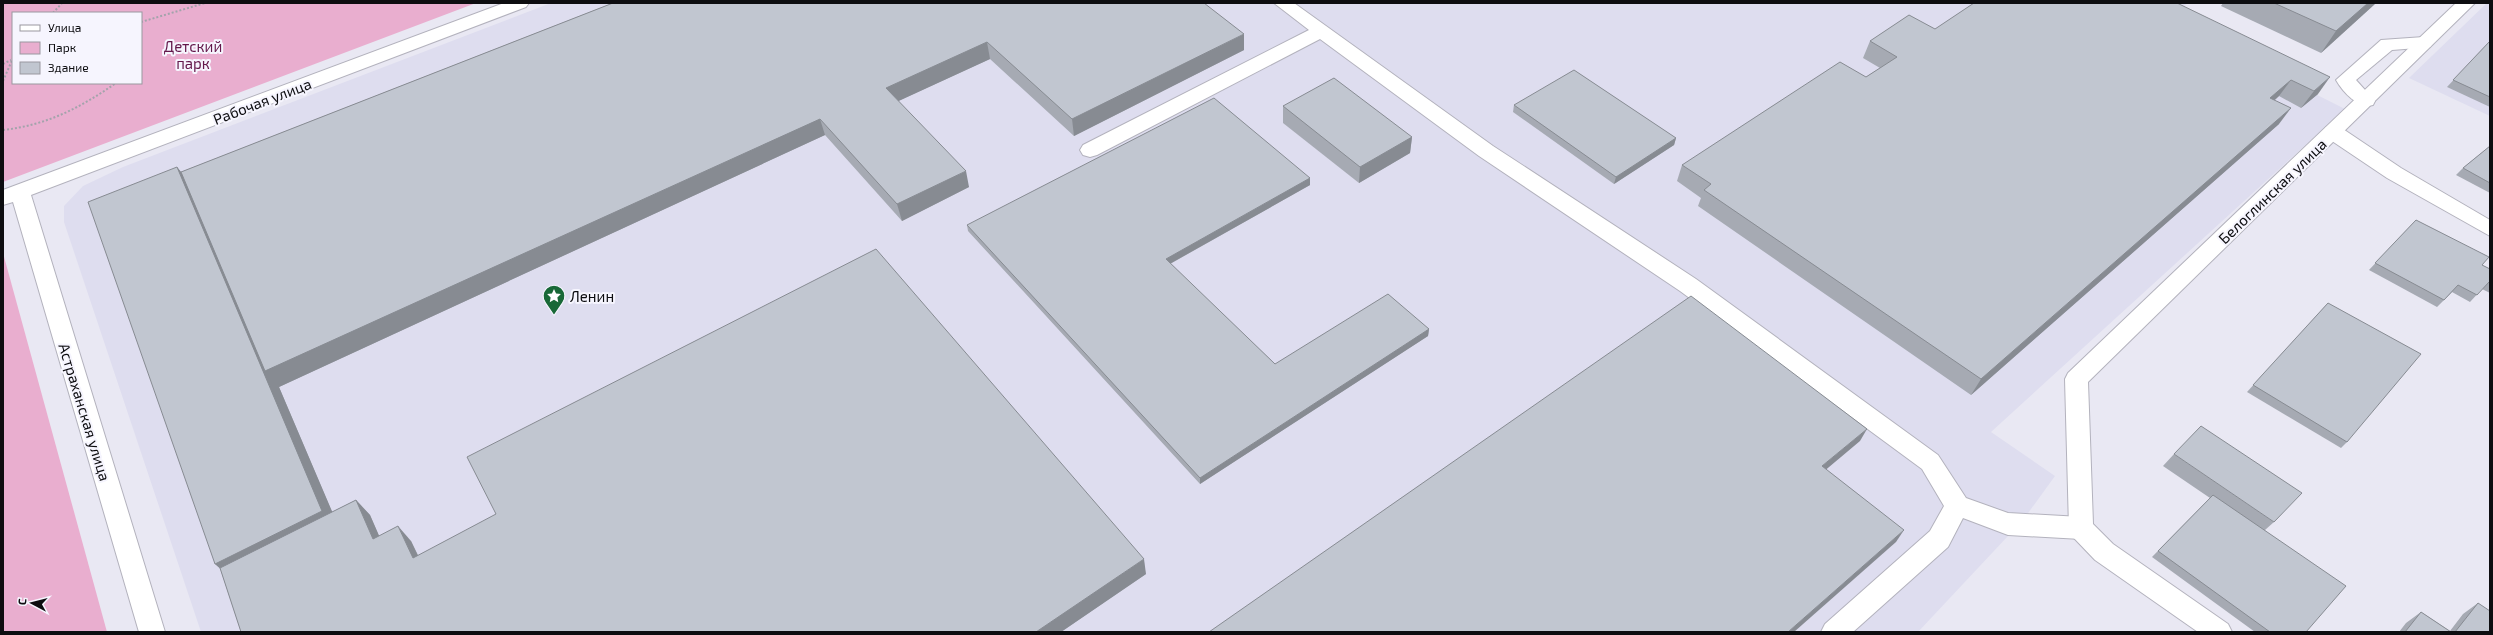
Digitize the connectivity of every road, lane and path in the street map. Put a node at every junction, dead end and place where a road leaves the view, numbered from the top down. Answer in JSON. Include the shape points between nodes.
{"nodes":[{"id":1,"x":62,"y":3,"type":"edge"},
{"id":2,"x":205,"y":3,"type":"edge"},
{"id":3,"x":520,"y":3,"type":"edge"},
{"id":4,"x":1284,"y":3,"type":"edge"},
{"id":5,"x":2466,"y":3,"type":"edge"},
{"id":6,"x":54,"y":12,"type":"edge"},
{"id":7,"x":142,"y":22,"type":"edge"},
{"id":8,"x":1323,"y":30,"type":"junction"},
{"id":9,"x":2424,"y":43,"type":"junction"},
{"id":10,"x":12,"y":59,"type":"edge"},
{"id":11,"x":3,"y":64,"type":"edge"},
{"id":12,"x":3,"y":80,"type":"edge"},
{"id":13,"x":115,"y":84,"type":"edge"},
{"id":14,"x":2366,"y":101,"type":"junction"},
{"id":15,"x":3,"y":130,"type":"edge"},
{"id":16,"x":2333,"y":132,"type":"junction"},
{"id":17,"x":1090,"y":150,"type":"dead end"},
{"id":18,"x":11,"y":195,"type":"edge"},
{"id":19,"x":2490,"y":229,"type":"edge"},
{"id":20,"x":1957,"y":505,"type":"junction"},
{"id":21,"x":2081,"y":528,"type":"junction"},
{"id":22,"x":152,"y":632,"type":"edge"},
{"id":23,"x":1834,"y":632,"type":"edge"},
{"id":24,"x":2219,"y":632,"type":"edge"}],
"edges":[{"from":1,"to":6,"type":"path"},
{"from":2,"to":7,"type":"path"},
{"from":3,"to":18,"type":"street","name":"Рабочая улица"},
{"from":4,"to":8,"type":"street"},
{"from":5,"to":9,"type":"street","name":"Белоглинская улица"},
{"from":8,"to":17,"type":"street"},
{"from":8,"to":20,"type":"street","via":[[1486,151],[1688,285],[1930,462]]},
{"from":9,"to":14,"type":"street","name":"Белоглинская улица"},
{"from":9,"to":14,"type":"street","via":[[2387,44],[2345,80]]},
{"from":10,"to":11,"type":"path"},
{"from":10,"to":12,"type":"path"},
{"from":13,"to":15,"type":"path","via":[[77,110],[33,128]]},
{"from":14,"to":16,"type":"street","name":"Белоглинская улица"},
{"from":16,"to":19,"type":"street","via":[[2394,173]]},
{"from":16,"to":21,"type":"street","name":"Белоглинская улица","via":[[2076,379]]},
{"from":18,"to":22,"type":"street","name":"Астраханская улица"},
{"from":20,"to":21,"type":"street","via":[[2008,524]]},
{"from":20,"to":23,"type":"street","via":[[1939,539]]},
{"from":21,"to":24,"type":"street","via":[[2104,552]]}]}
